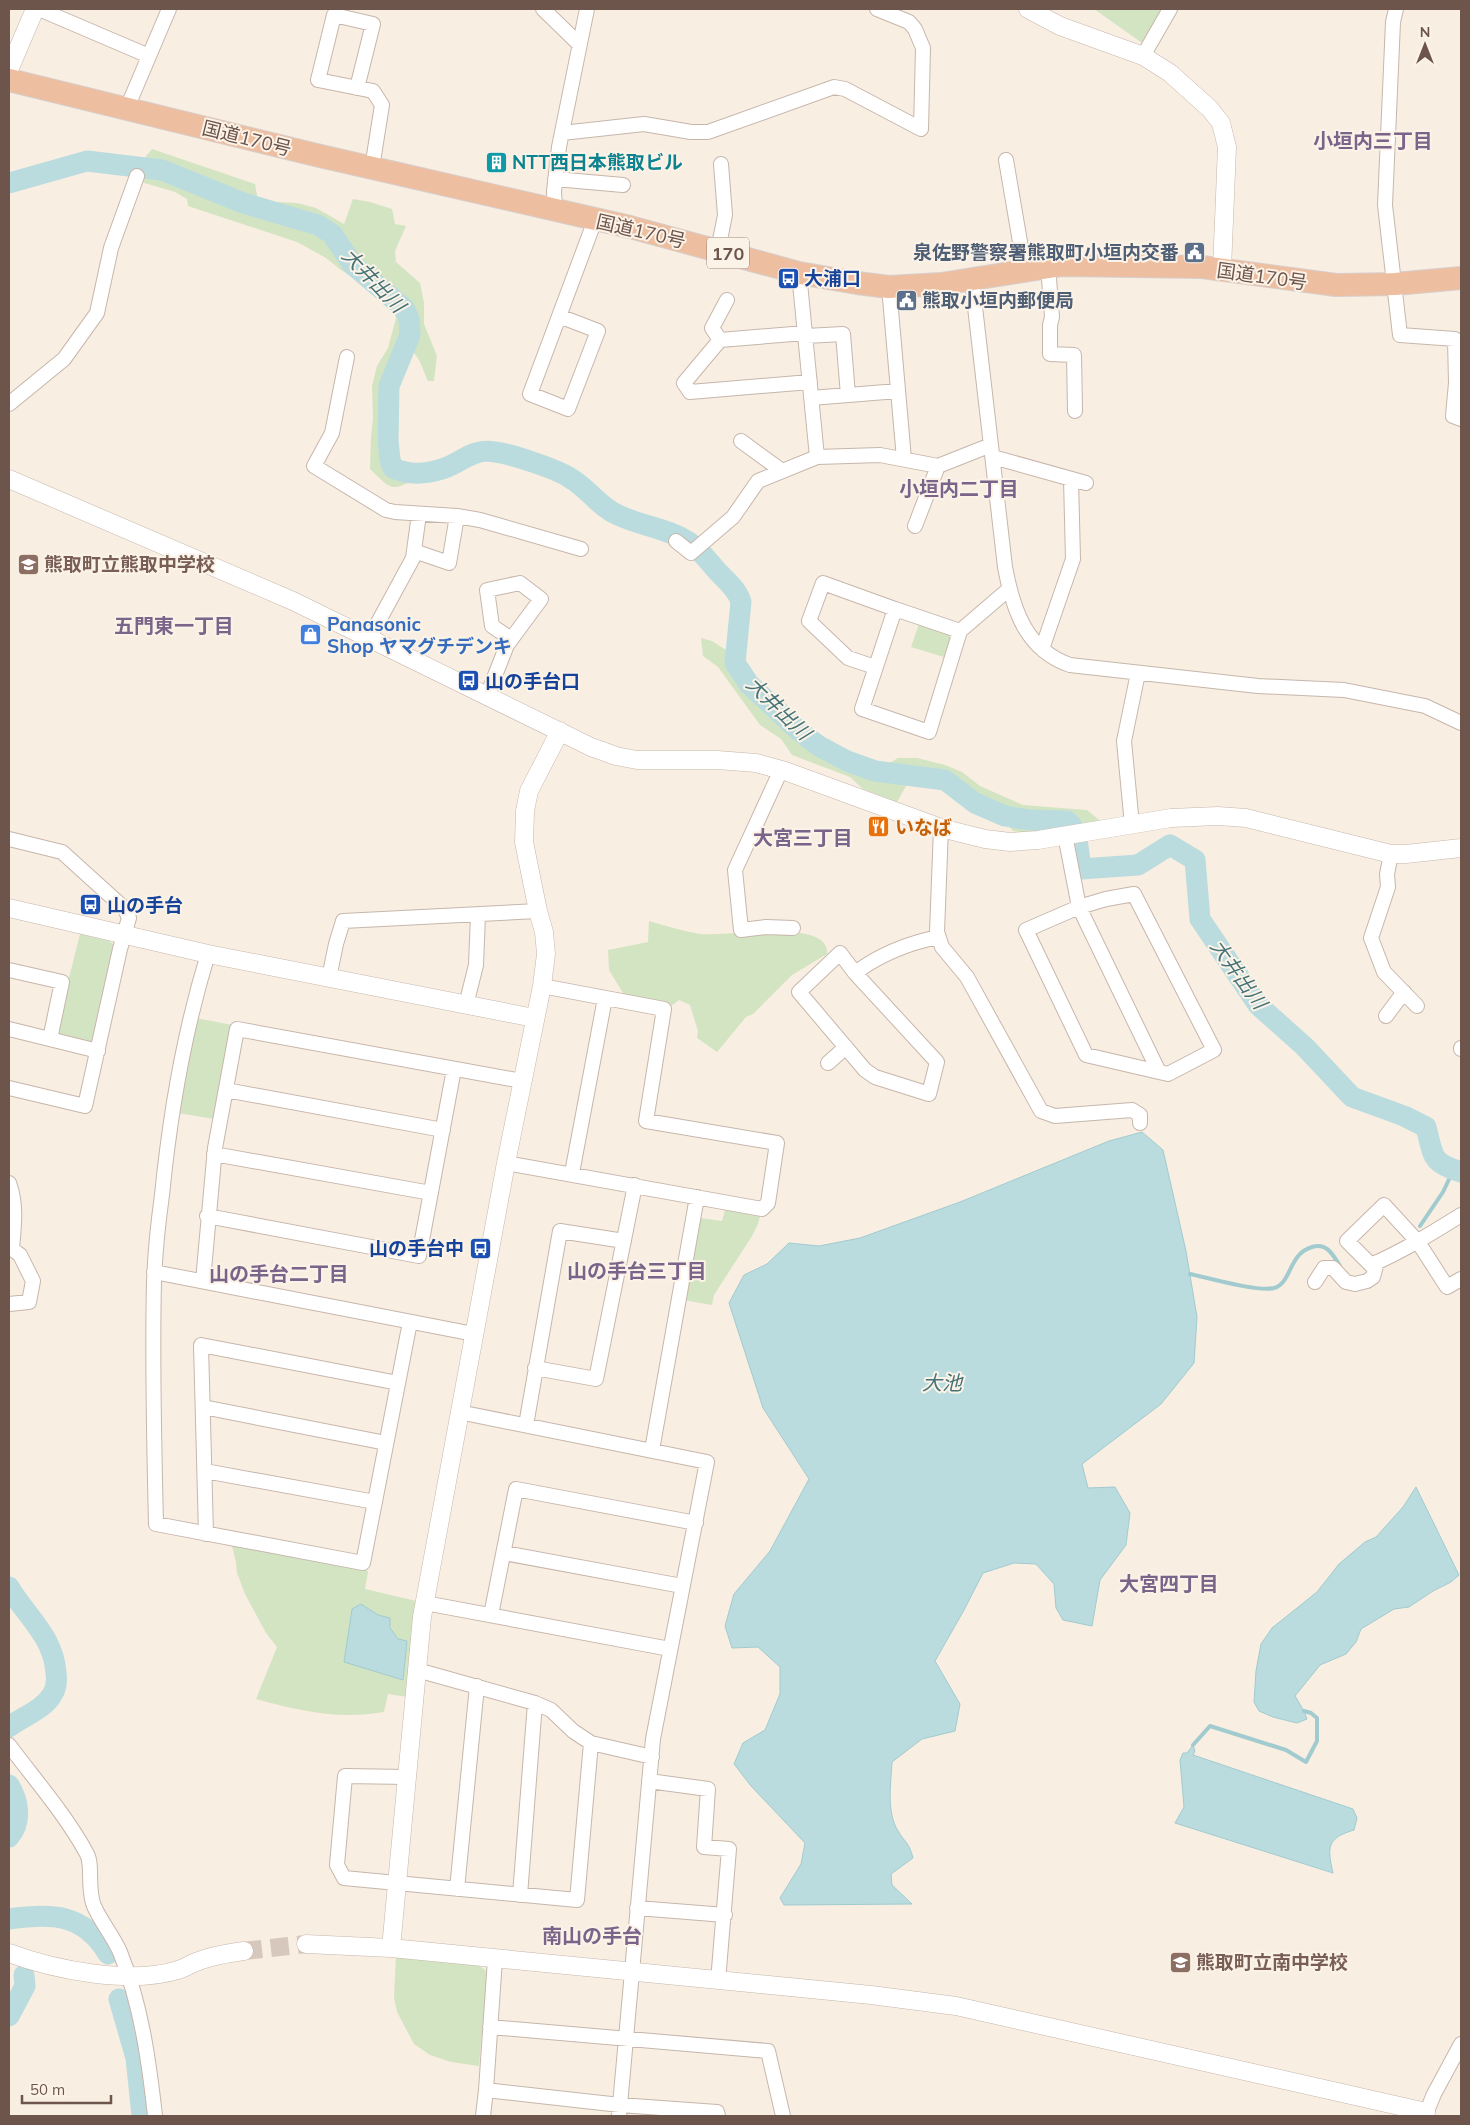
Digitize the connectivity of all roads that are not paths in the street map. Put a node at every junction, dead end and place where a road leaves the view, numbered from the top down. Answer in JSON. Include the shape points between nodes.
{"nodes":[{"id":1,"x":35,"y":9,"type":"edge"},
{"id":2,"x":39,"y":9,"type":"edge"},
{"id":3,"x":169,"y":9,"type":"edge"},
{"id":4,"x":542,"y":9,"type":"edge"},
{"id":5,"x":587,"y":9,"type":"edge"},
{"id":6,"x":876,"y":9,"type":"edge"},
{"id":7,"x":1028,"y":9,"type":"edge"},
{"id":8,"x":1170,"y":9,"type":"edge"},
{"id":9,"x":1396,"y":9,"type":"edge"},
{"id":10,"x":579,"y":44,"type":"junction"},
{"id":11,"x":149,"y":56,"type":"junction"},
{"id":12,"x":1143,"y":56,"type":"junction"},
{"id":13,"x":9,"y":70,"type":"edge"},
{"id":14,"x":9,"y":80,"type":"edge"},
{"id":15,"x":357,"y":88,"type":"junction"},
{"id":16,"x":127,"y":108,"type":"junction"},
{"id":17,"x":562,"y":133,"type":"junction"},
{"id":18,"x":1006,"y":160,"type":"dead end"},
{"id":19,"x":720,"y":164,"type":"dead end"},
{"id":20,"x":372,"y":168,"type":"junction"},
{"id":21,"x":137,"y":176,"type":"dead end"},
{"id":22,"x":555,"y":179,"type":"junction"},
{"id":23,"x":623,"y":185,"type":"dead end"},
{"id":24,"x":555,"y":210,"type":"junction"},
{"id":25,"x":595,"y":220,"type":"junction"},
{"id":26,"x":718,"y":250,"type":"junction"},
{"id":27,"x":1048,"y":266,"type":"junction"},
{"id":28,"x":1222,"y":269,"type":"junction"},
{"id":29,"x":1025,"y":271,"type":"junction"},
{"id":30,"x":799,"y":273,"type":"junction"},
{"id":31,"x":1461,"y":278,"type":"edge"},
{"id":32,"x":972,"y":281,"type":"junction"},
{"id":33,"x":1394,"y":284,"type":"junction"},
{"id":34,"x":890,"y":287,"type":"junction"},
{"id":35,"x":727,"y":300,"type":"dead end"},
{"id":36,"x":559,"y":316,"type":"junction"},
{"id":37,"x":805,"y":335,"type":"junction"},
{"id":38,"x":720,"y":340,"type":"junction"},
{"id":39,"x":347,"y":357,"type":"dead end"},
{"id":40,"x":810,"y":382,"type":"junction"},
{"id":41,"x":898,"y":391,"type":"junction"},
{"id":42,"x":848,"y":395,"type":"junction"},
{"id":43,"x":811,"y":398,"type":"junction"},
{"id":44,"x":9,"y":404,"type":"edge"},
{"id":45,"x":1075,"y":411,"type":"dead end"},
{"id":46,"x":1461,"y":419,"type":"edge"},
{"id":47,"x":741,"y":441,"type":"dead end"},
{"id":48,"x":992,"y":451,"type":"junction"},
{"id":49,"x":816,"y":457,"type":"junction"},
{"id":50,"x":904,"y":459,"type":"junction"},
{"id":51,"x":938,"y":466,"type":"junction"},
{"id":52,"x":782,"y":471,"type":"junction"},
{"id":53,"x":9,"y":479,"type":"edge"},
{"id":54,"x":1071,"y":479,"type":"junction"},
{"id":55,"x":1086,"y":483,"type":"dead end"},
{"id":56,"x":419,"y":514,"type":"junction"},
{"id":57,"x":457,"y":516,"type":"junction"},
{"id":58,"x":915,"y":526,"type":"dead end"},
{"id":59,"x":676,"y":542,"type":"dead end"},
{"id":60,"x":581,"y":549,"type":"dead end"},
{"id":61,"x":414,"y":551,"type":"junction"},
{"id":62,"x":1009,"y":589,"type":"junction"},
{"id":63,"x":895,"y":609,"type":"junction"},
{"id":64,"x":960,"y":631,"type":"junction"},
{"id":65,"x":511,"y":638,"type":"dead end"},
{"id":66,"x":369,"y":639,"type":"junction"},
{"id":67,"x":1042,"y":649,"type":"junction"},
{"id":68,"x":875,"y":667,"type":"junction"},
{"id":69,"x":1138,"y":673,"type":"junction"},
{"id":70,"x":487,"y":696,"type":"junction"},
{"id":71,"x":1461,"y":723,"type":"edge"},
{"id":72,"x":560,"y":731,"type":"junction"},
{"id":73,"x":781,"y":770,"type":"junction"},
{"id":74,"x":1132,"y":826,"type":"junction"},
{"id":75,"x":942,"y":828,"type":"junction"},
{"id":76,"x":1065,"y":835,"type":"junction"},
{"id":77,"x":9,"y":839,"type":"edge"},
{"id":78,"x":1461,"y":848,"type":"edge"},
{"id":79,"x":1392,"y":854,"type":"junction"},
{"id":80,"x":1079,"y":907,"type":"junction"},
{"id":81,"x":9,"y":908,"type":"edge"},
{"id":82,"x":538,"y":911,"type":"junction"},
{"id":83,"x":478,"y":915,"type":"junction"},
{"id":84,"x":793,"y":928,"type":"dead end"},
{"id":85,"x":124,"y":935,"type":"junction"},
{"id":86,"x":938,"y":936,"type":"junction"},
{"id":87,"x":208,"y":954,"type":"junction"},
{"id":88,"x":9,"y":970,"type":"edge"},
{"id":89,"x":855,"y":973,"type":"junction"},
{"id":90,"x":330,"y":978,"type":"junction"},
{"id":91,"x":542,"y":986,"type":"junction"},
{"id":92,"x":1404,"y":992,"type":"junction"},
{"id":93,"x":605,"y":998,"type":"junction"},
{"id":94,"x":466,"y":1005,"type":"junction"},
{"id":95,"x":1417,"y":1006,"type":"dead end"},
{"id":96,"x":1386,"y":1016,"type":"dead end"},
{"id":97,"x":534,"y":1018,"type":"junction"},
{"id":98,"x":9,"y":1029,"type":"edge"},
{"id":99,"x":50,"y":1039,"type":"junction"},
{"id":100,"x":846,"y":1047,"type":"junction"},
{"id":101,"x":98,"y":1050,"type":"junction"},
{"id":102,"x":828,"y":1063,"type":"dead end"},
{"id":103,"x":454,"y":1068,"type":"junction"},
{"id":104,"x":1159,"y":1072,"type":"junction"},
{"id":105,"x":522,"y":1081,"type":"junction"},
{"id":106,"x":9,"y":1088,"type":"edge"},
{"id":107,"x":226,"y":1090,"type":"junction"},
{"id":108,"x":1140,"y":1123,"type":"dead end"},
{"id":109,"x":443,"y":1130,"type":"junction"},
{"id":110,"x":214,"y":1154,"type":"junction"},
{"id":111,"x":506,"y":1163,"type":"junction"},
{"id":112,"x":572,"y":1173,"type":"junction"},
{"id":113,"x":9,"y":1183,"type":"edge"},
{"id":114,"x":635,"y":1185,"type":"junction"},
{"id":115,"x":431,"y":1193,"type":"junction"},
{"id":116,"x":697,"y":1197,"type":"junction"},
{"id":117,"x":1461,"y":1214,"type":"edge"},
{"id":118,"x":208,"y":1216,"type":"junction"},
{"id":119,"x":624,"y":1241,"type":"junction"},
{"id":120,"x":1418,"y":1242,"type":"junction"},
{"id":121,"x":10,"y":1249,"type":"edge"},
{"id":122,"x":1377,"y":1262,"type":"junction"},
{"id":123,"x":154,"y":1272,"type":"junction"},
{"id":124,"x":1461,"y":1279,"type":"edge"},
{"id":125,"x":203,"y":1281,"type":"junction"},
{"id":126,"x":1315,"y":1282,"type":"dead end"},
{"id":127,"x":9,"y":1304,"type":"edge"},
{"id":128,"x":410,"y":1322,"type":"junction"},
{"id":129,"x":474,"y":1334,"type":"junction"},
{"id":130,"x":535,"y":1368,"type":"junction"},
{"id":131,"x":398,"y":1383,"type":"junction"},
{"id":132,"x":203,"y":1407,"type":"junction"},
{"id":133,"x":459,"y":1412,"type":"junction"},
{"id":134,"x":526,"y":1425,"type":"junction"},
{"id":135,"x":386,"y":1443,"type":"junction"},
{"id":136,"x":652,"y":1450,"type":"junction"},
{"id":137,"x":205,"y":1471,"type":"junction"},
{"id":138,"x":375,"y":1502,"type":"junction"},
{"id":139,"x":696,"y":1523,"type":"junction"},
{"id":140,"x":206,"y":1534,"type":"junction"},
{"id":141,"x":504,"y":1552,"type":"junction"},
{"id":142,"x":682,"y":1586,"type":"junction"},
{"id":143,"x":425,"y":1603,"type":"junction"},
{"id":144,"x":492,"y":1615,"type":"junction"},
{"id":145,"x":670,"y":1649,"type":"junction"},
{"id":146,"x":417,"y":1670,"type":"junction"},
{"id":147,"x":477,"y":1686,"type":"junction"},
{"id":148,"x":535,"y":1703,"type":"junction"},
{"id":149,"x":591,"y":1742,"type":"junction"},
{"id":150,"x":9,"y":1745,"type":"edge"},
{"id":151,"x":652,"y":1757,"type":"junction"},
{"id":152,"x":407,"y":1777,"type":"junction"},
{"id":153,"x":649,"y":1781,"type":"junction"},
{"id":154,"x":398,"y":1882,"type":"junction"},
{"id":155,"x":457,"y":1889,"type":"junction"},
{"id":156,"x":520,"y":1895,"type":"junction"},
{"id":157,"x":636,"y":1908,"type":"junction"},
{"id":158,"x":725,"y":1915,"type":"junction"},
{"id":159,"x":306,"y":1944,"type":"tunnel mouth"},
{"id":160,"x":391,"y":1948,"type":"junction"},
{"id":161,"x":244,"y":1951,"type":"tunnel mouth"},
{"id":162,"x":9,"y":1953,"type":"edge"},
{"id":163,"x":495,"y":1959,"type":"junction"},
{"id":164,"x":631,"y":1972,"type":"junction"},
{"id":165,"x":128,"y":1974,"type":"junction"},
{"id":166,"x":718,"y":1981,"type":"junction"},
{"id":167,"x":490,"y":2027,"type":"junction"},
{"id":168,"x":626,"y":2039,"type":"junction"},
{"id":169,"x":1461,"y":2044,"type":"edge"},
{"id":170,"x":486,"y":2090,"type":"junction"},
{"id":171,"x":619,"y":2111,"type":"edge"},
{"id":172,"x":1425,"y":2114,"type":"edge"},
{"id":173,"x":155,"y":2116,"type":"edge"},
{"id":174,"x":483,"y":2116,"type":"edge"},
{"id":175,"x":718,"y":2116,"type":"edge"},
{"id":176,"x":783,"y":2116,"type":"edge"}],
"edges":[{"from":1,"to":13,"type":"street"},
{"from":2,"to":11,"type":"street"},
{"from":3,"to":11,"type":"street"},
{"from":4,"to":10,"type":"street"},
{"from":5,"to":10,"type":"street"},
{"from":6,"to":17,"type":"street","via":[[909,22],[923,48],[921,129],[844,89],[834,87],[708,132],[644,124]]},
{"from":7,"to":12,"type":"street","via":[[1060,26]]},
{"from":8,"to":12,"type":"street"},
{"from":9,"to":33,"type":"street","via":[[1385,205]]},
{"from":10,"to":17,"type":"street"},
{"from":11,"to":16,"type":"street"},
{"from":12,"to":28,"type":"street","via":[[1170,73],[1210,109],[1226,134]]},
{"from":14,"to":16,"type":"highway","name":"国道170号","number":"170"},
{"from":15,"to":15,"type":"street","via":[[318,80],[334,15],[373,24]]},
{"from":15,"to":20,"type":"street","via":[[373,91],[382,105]]},
{"from":16,"to":20,"type":"highway","name":"国道170号","number":"170"},
{"from":17,"to":22,"type":"street"},
{"from":18,"to":29,"type":"street"},
{"from":19,"to":26,"type":"street","via":[[725,215]]},
{"from":20,"to":24,"type":"highway","name":"国道170号","number":"170"},
{"from":21,"to":44,"type":"street","via":[[111,248],[97,313],[64,359]]},
{"from":22,"to":23,"type":"street"},
{"from":22,"to":24,"type":"street"},
{"from":24,"to":25,"type":"highway","name":"国道170号","number":"170"},
{"from":25,"to":26,"type":"highway","name":"国道170号","number":"170"},
{"from":25,"to":36,"type":"street"},
{"from":26,"to":30,"type":"highway","name":"国道170号","number":"170"},
{"from":27,"to":28,"type":"highway","name":"国道170号","number":"170"},
{"from":27,"to":29,"type":"highway","name":"国道170号","number":"170"},
{"from":27,"to":45,"type":"street","via":[[1052,317],[1050,354],[1074,355]]},
{"from":28,"to":33,"type":"highway","name":"国道170号","number":"170","via":[[1336,285]]},
{"from":29,"to":32,"type":"highway","name":"国道170号","number":"170"},
{"from":30,"to":34,"type":"highway","name":"国道170号","number":"170"},
{"from":30,"to":37,"type":"street"},
{"from":31,"to":33,"type":"highway","name":"国道170号","number":"170"},
{"from":32,"to":34,"type":"highway","name":"国道170号","number":"170"},
{"from":32,"to":48,"type":"street"},
{"from":33,"to":46,"type":"street","via":[[1400,335],[1455,339],[1453,416]]},
{"from":34,"to":41,"type":"street"},
{"from":35,"to":38,"type":"street","via":[[712,328]]},
{"from":36,"to":36,"type":"street","via":[[530,394],[568,409],[598,331]]},
{"from":37,"to":38,"type":"street"},
{"from":37,"to":40,"type":"street"},
{"from":37,"to":42,"type":"street","via":[[843,334]]},
{"from":38,"to":40,"type":"street","via":[[684,383],[690,392]]},
{"from":39,"to":56,"type":"street","via":[[332,433],[314,466],[386,510]]},
{"from":40,"to":43,"type":"street"},
{"from":41,"to":42,"type":"street"},
{"from":41,"to":50,"type":"street"},
{"from":42,"to":43,"type":"street"},
{"from":43,"to":49,"type":"street"},
{"from":47,"to":52,"type":"street"},
{"from":48,"to":51,"type":"street"},
{"from":48,"to":54,"type":"street"},
{"from":48,"to":62,"type":"street","via":[[1000,540]]},
{"from":49,"to":50,"type":"street","via":[[880,455]]},
{"from":49,"to":52,"type":"street"},
{"from":50,"to":51,"type":"street"},
{"from":51,"to":58,"type":"street"},
{"from":52,"to":59,"type":"street","via":[[758,481],[733,517],[695,549]]},
{"from":53,"to":66,"type":"street","via":[[293,601]]},
{"from":54,"to":55,"type":"street"},
{"from":54,"to":67,"type":"street","via":[[1073,559]]},
{"from":56,"to":57,"type":"street"},
{"from":56,"to":61,"type":"street"},
{"from":57,"to":60,"type":"street"},
{"from":57,"to":61,"type":"street","via":[[450,563]]},
{"from":61,"to":66,"type":"street"},
{"from":62,"to":64,"type":"street"},
{"from":62,"to":67,"type":"street","via":[[1023,626]]},
{"from":63,"to":64,"type":"street"},
{"from":63,"to":68,"type":"street"},
{"from":63,"to":68,"type":"street","via":[[823,583],[809,620],[848,658]]},
{"from":64,"to":68,"type":"street","via":[[929,732],[862,709]]},
{"from":65,"to":70,"type":"street"},
{"from":66,"to":70,"type":"street"},
{"from":67,"to":69,"type":"street","via":[[1054,659],[1070,665]]},
{"from":69,"to":71,"type":"street","via":[[1258,686],[1344,690],[1425,706]]},
{"from":69,"to":74,"type":"street","via":[[1124,741]]},
{"from":70,"to":72,"type":"street"},
{"from":72,"to":73,"type":"street","via":[[616,756],[637,760],[718,760],[756,763]]},
{"from":72,"to":82,"type":"street","via":[[529,791],[525,811],[524,842]]},
{"from":73,"to":75,"type":"street"},
{"from":73,"to":84,"type":"street","via":[[735,870],[741,930]]},
{"from":74,"to":76,"type":"street"},
{"from":74,"to":79,"type":"street","via":[[1171,818],[1246,818]]},
{"from":75,"to":76,"type":"street","via":[[986,840],[1010,842]]},
{"from":75,"to":86,"type":"street","via":[[936,914]]},
{"from":76,"to":80,"type":"street"},
{"from":77,"to":85,"type":"street","via":[[62,852],[125,909],[129,918]]},
{"from":78,"to":79,"type":"street"},
{"from":79,"to":92,"type":"street","via":[[1386,874],[1388,887],[1371,938],[1384,972]]},
{"from":80,"to":104,"type":"street"},
{"from":80,"to":104,"type":"street","via":[[1026,930],[1086,1055]]},
{"from":80,"to":104,"type":"street","via":[[1134,894],[1214,1050],[1168,1074]]},
{"from":81,"to":85,"type":"street"},
{"from":82,"to":83,"type":"street"},
{"from":82,"to":91,"type":"street","via":[[545,946]]},
{"from":83,"to":90,"type":"street","via":[[343,921]]},
{"from":83,"to":94,"type":"street","via":[[476,965]]},
{"from":85,"to":87,"type":"street"},
{"from":85,"to":101,"type":"street"},
{"from":86,"to":89,"type":"street","via":[[872,960]]},
{"from":86,"to":108,"type":"street","via":[[942,947],[967,977],[1041,1111],[1055,1116],[1132,1110],[1140,1115]]},
{"from":87,"to":90,"type":"street"},
{"from":87,"to":123,"type":"street","via":[[183,1052],[172,1112]]},
{"from":88,"to":99,"type":"street","via":[[62,982]]},
{"from":89,"to":100,"type":"street","via":[[840,953],[799,992]]},
{"from":89,"to":100,"type":"street","via":[[937,1062],[929,1094],[875,1077]]},
{"from":90,"to":94,"type":"street"},
{"from":91,"to":93,"type":"street"},
{"from":91,"to":97,"type":"street"},
{"from":92,"to":95,"type":"street"},
{"from":92,"to":96,"type":"street"},
{"from":93,"to":112,"type":"street"},
{"from":93,"to":116,"type":"street","via":[[664,1009],[646,1121],[777,1143],[768,1203],[762,1209]]},
{"from":94,"to":97,"type":"street"},
{"from":97,"to":105,"type":"street"},
{"from":98,"to":99,"type":"street"},
{"from":99,"to":101,"type":"street"},
{"from":100,"to":102,"type":"street"},
{"from":101,"to":106,"type":"street","via":[[85,1106]]},
{"from":103,"to":105,"type":"street"},
{"from":103,"to":107,"type":"street","via":[[237,1029]]},
{"from":103,"to":109,"type":"street"},
{"from":105,"to":111,"type":"street"},
{"from":107,"to":109,"type":"street"},
{"from":107,"to":110,"type":"street"},
{"from":109,"to":115,"type":"street"},
{"from":110,"to":115,"type":"street"},
{"from":110,"to":118,"type":"street"},
{"from":111,"to":112,"type":"street"},
{"from":111,"to":129,"type":"street"},
{"from":112,"to":114,"type":"street"},
{"from":113,"to":121,"type":"street","via":[[14,1216]]},
{"from":114,"to":116,"type":"street"},
{"from":114,"to":119,"type":"street"},
{"from":115,"to":118,"type":"street","via":[[419,1256]]},
{"from":116,"to":136,"type":"street"},
{"from":117,"to":120,"type":"street"},
{"from":118,"to":125,"type":"street"},
{"from":119,"to":130,"type":"street","via":[[596,1379]]},
{"from":119,"to":130,"type":"street","via":[[560,1231]]},
{"from":120,"to":122,"type":"street"},
{"from":120,"to":122,"type":"street","via":[[1384,1205],[1347,1242],[1371,1265]]},
{"from":120,"to":124,"type":"street","via":[[1446,1288]]},
{"from":121,"to":127,"type":"street","via":[[20,1255],[33,1281],[29,1302]]},
{"from":122,"to":126,"type":"street","via":[[1373,1277],[1367,1281],[1346,1282],[1333,1268],[1324,1268]]},
{"from":123,"to":125,"type":"street"},
{"from":123,"to":140,"type":"street","via":[[156,1524]]},
{"from":125,"to":128,"type":"street"},
{"from":128,"to":129,"type":"street"},
{"from":128,"to":131,"type":"street"},
{"from":129,"to":133,"type":"street"},
{"from":130,"to":134,"type":"street"},
{"from":131,"to":132,"type":"street","via":[[201,1345]]},
{"from":131,"to":135,"type":"street"},
{"from":132,"to":135,"type":"street"},
{"from":132,"to":137,"type":"street"},
{"from":133,"to":134,"type":"street"},
{"from":133,"to":143,"type":"street"},
{"from":134,"to":136,"type":"street"},
{"from":135,"to":138,"type":"street"},
{"from":136,"to":139,"type":"street","via":[[707,1462]]},
{"from":137,"to":138,"type":"street"},
{"from":137,"to":140,"type":"street"},
{"from":138,"to":140,"type":"street","via":[[363,1563]]},
{"from":139,"to":141,"type":"street","via":[[516,1489]]},
{"from":139,"to":142,"type":"street"},
{"from":141,"to":142,"type":"street"},
{"from":141,"to":144,"type":"street"},
{"from":142,"to":145,"type":"street"},
{"from":143,"to":144,"type":"street"},
{"from":143,"to":146,"type":"street"},
{"from":144,"to":145,"type":"street"},
{"from":145,"to":151,"type":"street"},
{"from":146,"to":147,"type":"street"},
{"from":146,"to":152,"type":"street"},
{"from":147,"to":148,"type":"street"},
{"from":147,"to":155,"type":"street"},
{"from":148,"to":149,"type":"street","via":[[551,1710],[573,1731]]},
{"from":148,"to":156,"type":"street"},
{"from":149,"to":151,"type":"street"},
{"from":149,"to":156,"type":"street","via":[[577,1900]]},
{"from":150,"to":165,"type":"street","via":[[74,1831],[88,1856],[89,1888],[94,1906],[120,1951]]},
{"from":151,"to":153,"type":"street"},
{"from":152,"to":154,"type":"street"},
{"from":152,"to":154,"type":"street","via":[[346,1776],[341,1813],[337,1865],[344,1878]]},
{"from":153,"to":157,"type":"street"},
{"from":153,"to":158,"type":"street","via":[[708,1789],[704,1847],[729,1849]]},
{"from":154,"to":155,"type":"street"},
{"from":154,"to":160,"type":"street"},
{"from":155,"to":156,"type":"street"},
{"from":157,"to":158,"type":"street"},
{"from":157,"to":164,"type":"street"},
{"from":158,"to":166,"type":"street"},
{"from":159,"to":160,"type":"street"},
{"from":160,"to":163,"type":"street"},
{"from":161,"to":165,"type":"street","via":[[220,1954],[178,1970],[151,1975]]},
{"from":162,"to":165,"type":"street","via":[[72,1971]]},
{"from":163,"to":164,"type":"street"},
{"from":163,"to":167,"type":"street"},
{"from":164,"to":166,"type":"street"},
{"from":164,"to":168,"type":"street"},
{"from":165,"to":173,"type":"street","via":[[149,2063]]},
{"from":166,"to":172,"type":"street","via":[[956,2006]]},
{"from":167,"to":168,"type":"street"},
{"from":167,"to":170,"type":"street"},
{"from":168,"to":171,"type":"street"},
{"from":168,"to":176,"type":"street","via":[[768,2051]]},
{"from":169,"to":172,"type":"street"},
{"from":170,"to":171,"type":"street"},
{"from":170,"to":174,"type":"street"},
{"from":171,"to":175,"type":"street","via":[[717,2112]]}]}
